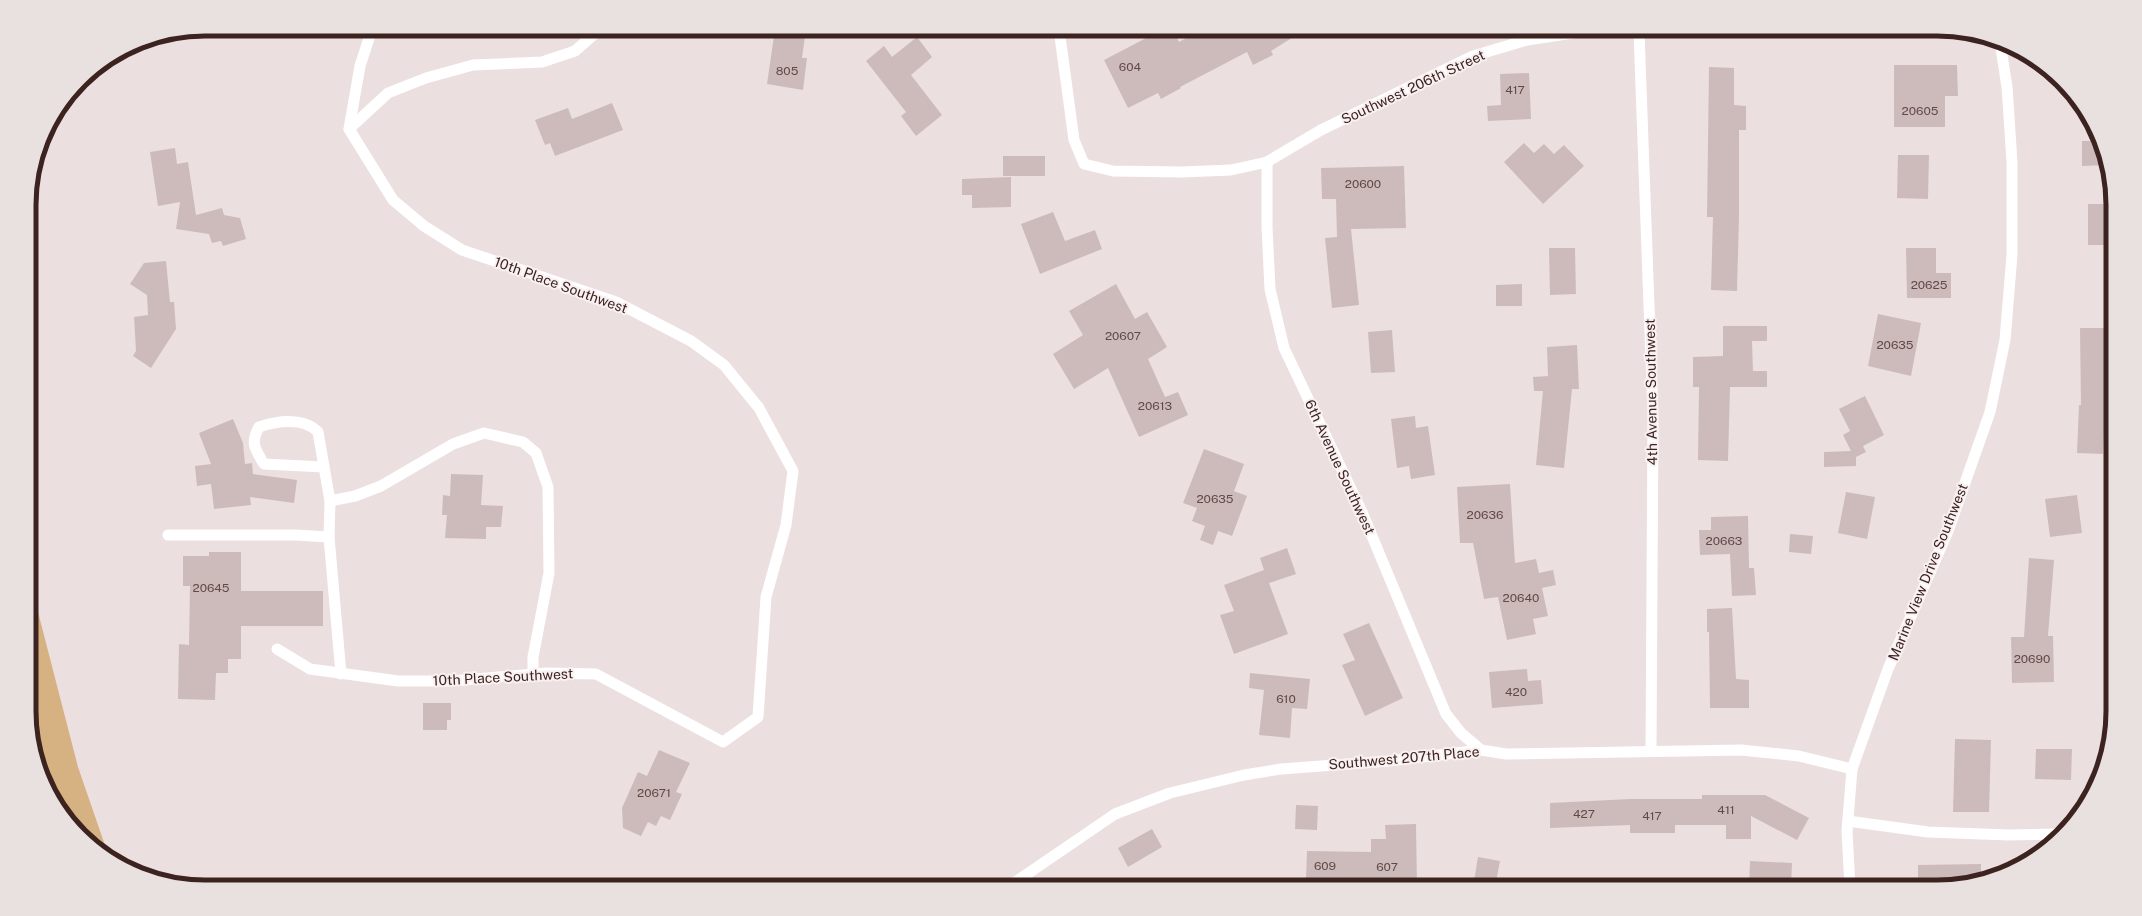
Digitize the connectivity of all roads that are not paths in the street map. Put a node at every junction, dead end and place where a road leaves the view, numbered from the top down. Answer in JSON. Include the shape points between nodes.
{"nodes":[{"id":1,"x":370,"y":36,"type":"edge"},
{"id":2,"x":592,"y":36,"type":"edge"},
{"id":3,"x":1060,"y":36,"type":"edge"},
{"id":4,"x":1554,"y":36,"type":"edge"},
{"id":5,"x":1639,"y":36,"type":"edge"},
{"id":6,"x":2001,"y":49,"type":"edge"},
{"id":7,"x":349,"y":129,"type":"junction"},
{"id":8,"x":1267,"y":162,"type":"junction"},
{"id":9,"x":323,"y":467,"type":"junction"},
{"id":10,"x":330,"y":501,"type":"junction"},
{"id":11,"x":168,"y":536,"type":"dead end"},
{"id":12,"x":329,"y":537,"type":"junction"},
{"id":13,"x":277,"y":649,"type":"dead end"},
{"id":14,"x":341,"y":674,"type":"junction"},
{"id":15,"x":533,"y":674,"type":"junction"},
{"id":16,"x":1481,"y":750,"type":"junction"},
{"id":17,"x":1651,"y":751,"type":"junction"},
{"id":18,"x":1852,"y":769,"type":"junction"},
{"id":19,"x":1848,"y":821,"type":"junction"},
{"id":20,"x":2053,"y":834,"type":"edge"},
{"id":21,"x":1018,"y":880,"type":"edge"},
{"id":22,"x":1850,"y":880,"type":"edge"}],
"edges":[{"from":1,"to":7,"type":"street","via":[[360,66]]},
{"from":2,"to":7,"type":"street","via":[[574,51],[542,62],[473,65],[426,78],[388,93]]},
{"from":3,"to":8,"type":"street","name":"Southwest 206th Street","via":[[1074,140],[1084,164],[1113,171],[1181,172],[1232,170]]},
{"from":4,"to":8,"type":"street","name":"Southwest 206th Street","via":[[1527,40],[1473,56],[1321,130]]},
{"from":5,"to":17,"type":"street","name":"4th Avenue Southwest","via":[[1653,415]]},
{"from":6,"to":18,"type":"street","name":"Marine View Drive Southwest","via":[[2007,88],[2012,162],[2012,255],[2005,340],[1992,404],[1948,531],[1888,669]]},
{"from":7,"to":15,"type":"street","name":"10th Place Southwest","via":[[393,200],[424,226],[462,250],[616,302],[691,341],[724,365],[759,408],[793,471],[786,525],[766,597],[758,717],[723,742],[596,674]]},
{"from":8,"to":16,"type":"street","name":"6th Avenue Southwest","via":[[1270,289],[1284,348],[1362,512],[1446,714],[1461,733]]},
{"from":9,"to":9,"type":"street","via":[[318,432],[313,427],[300,422],[270,423],[258,427],[253,437],[254,449],[264,464]]},
{"from":9,"to":10,"type":"street"},
{"from":10,"to":12,"type":"street"},
{"from":10,"to":15,"type":"street","via":[[355,496],[380,486],[452,444],[484,433],[523,442],[536,453],[548,487],[549,573],[533,657]]},
{"from":11,"to":12,"type":"street"},
{"from":12,"to":14,"type":"street"},
{"from":13,"to":14,"type":"street","name":"10th Place Southwest","via":[[310,669]]},
{"from":14,"to":15,"type":"street","name":"10th Place Southwest","via":[[398,681],[452,681]]},
{"from":16,"to":17,"type":"street","name":"Southwest 207th Place","via":[[1506,754]]},
{"from":16,"to":21,"type":"street","name":"Southwest 207th Place","via":[[1388,762],[1280,769],[1170,793],[1115,814]]},
{"from":17,"to":18,"type":"street","name":"Southwest 207th Place","via":[[1741,750],[1799,756]]},
{"from":18,"to":19,"type":"street","name":"Marine View Drive Southwest"},
{"from":19,"to":20,"type":"street","via":[[1928,832]]},
{"from":19,"to":22,"type":"street","name":"Marine View Drive Southwest"}]}
